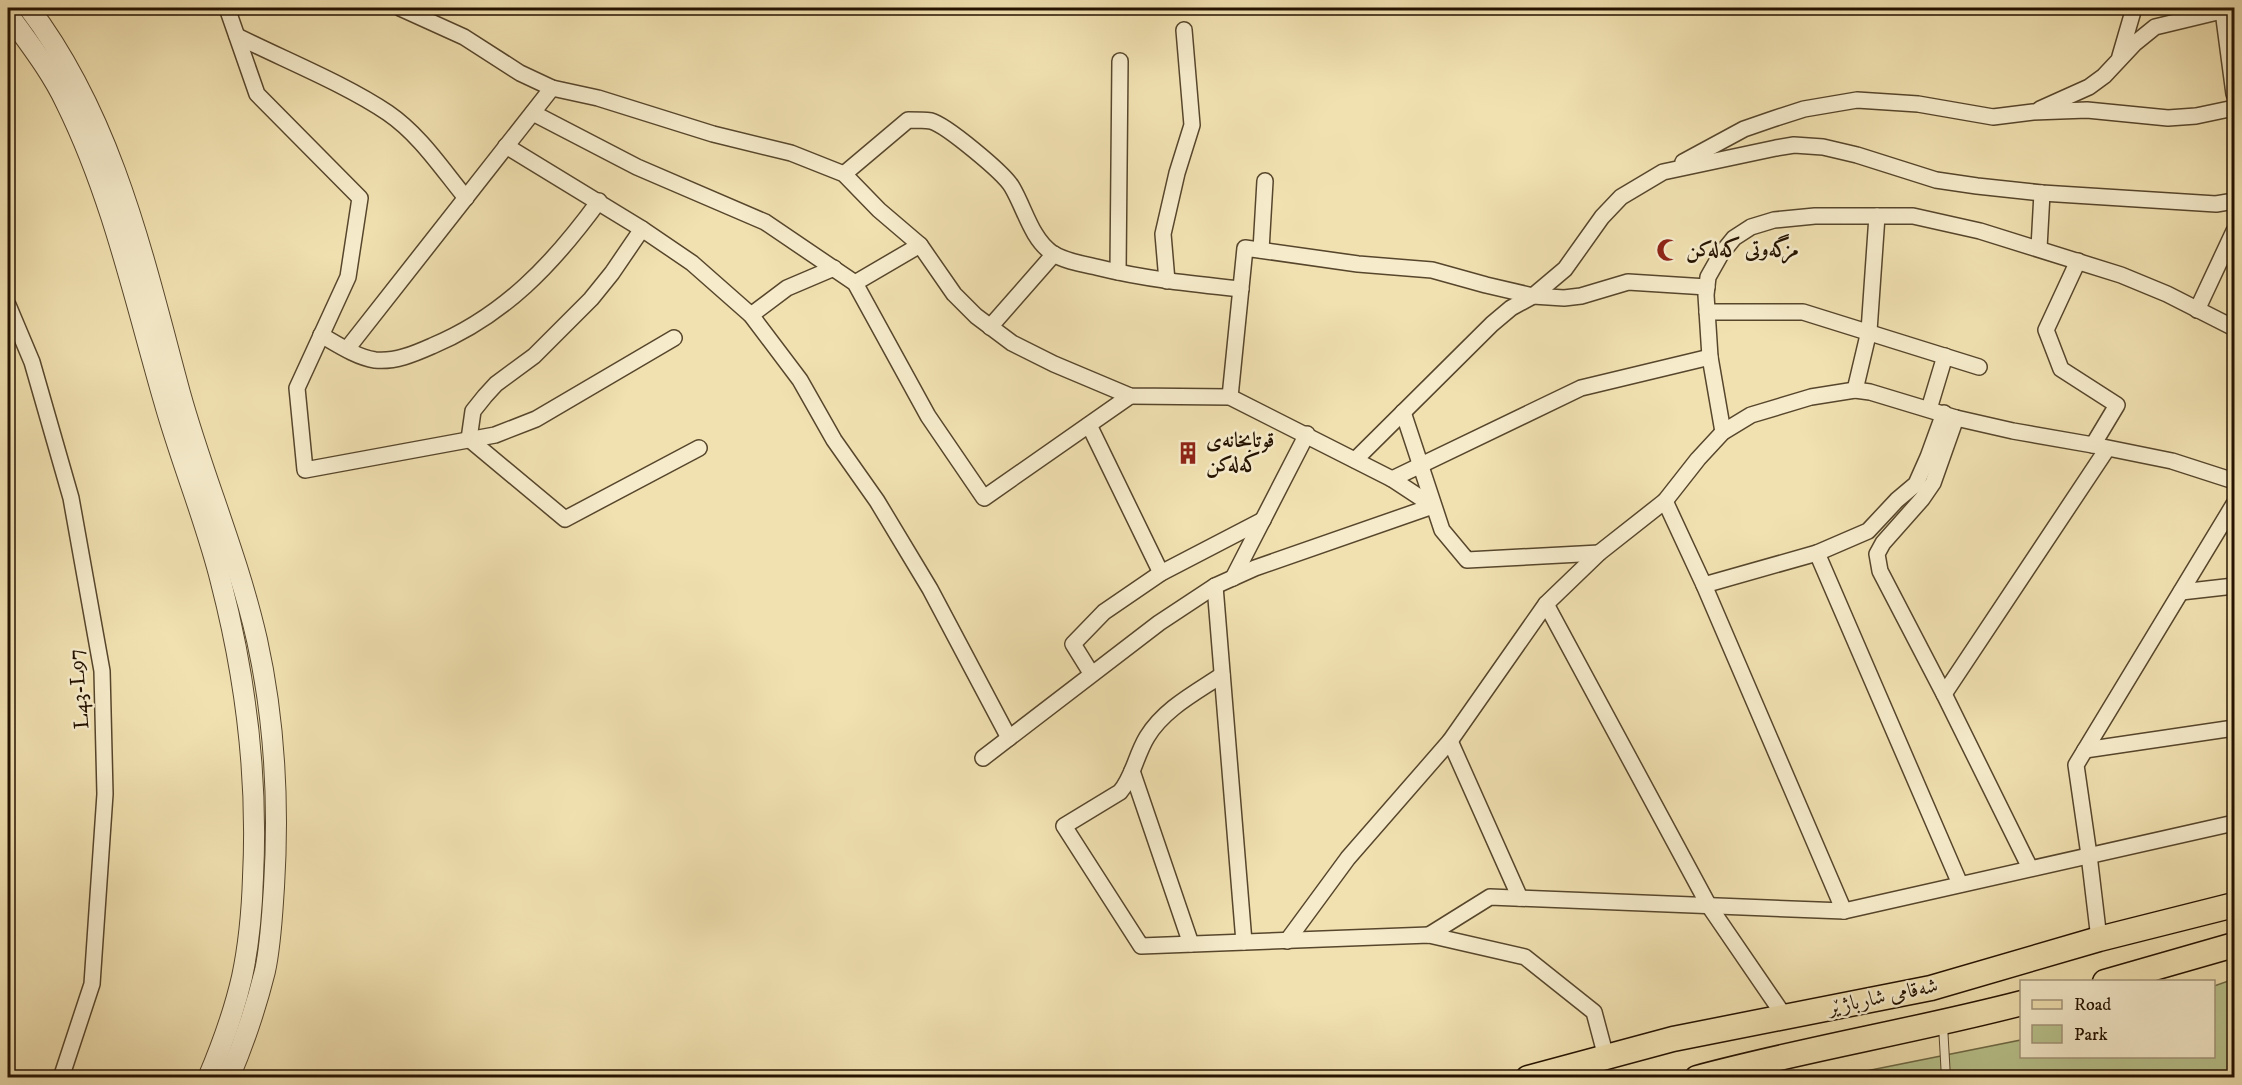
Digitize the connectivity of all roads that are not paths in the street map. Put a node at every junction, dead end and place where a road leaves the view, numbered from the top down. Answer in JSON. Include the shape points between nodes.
{"nodes":[{"id":1,"x":29,"y":8,"type":"edge"},
{"id":2,"x":227,"y":8,"type":"edge"},
{"id":3,"x":400,"y":8,"type":"edge"},
{"id":4,"x":2134,"y":8,"type":"edge"},
{"id":5,"x":2229,"y":10,"type":"edge"},
{"id":6,"x":8,"y":14,"type":"edge"},
{"id":7,"x":1184,"y":30,"type":"dead end"},
{"id":8,"x":237,"y":36,"type":"junction"},
{"id":9,"x":1120,"y":61,"type":"dead end"},
{"id":10,"x":2118,"y":62,"type":"junction"},
{"id":11,"x":552,"y":88,"type":"junction"},
{"id":12,"x":2235,"y":94,"type":"edge"},
{"id":13,"x":2235,"y":108,"type":"edge"},
{"id":14,"x":2033,"y":112,"type":"junction"},
{"id":15,"x":533,"y":113,"type":"junction"},
{"id":16,"x":506,"y":146,"type":"junction"},
{"id":17,"x":1663,"y":172,"type":"junction"},
{"id":18,"x":844,"y":174,"type":"junction"},
{"id":19,"x":1265,"y":181,"type":"dead end"},
{"id":20,"x":2042,"y":193,"type":"junction"},
{"id":21,"x":466,"y":198,"type":"junction"},
{"id":22,"x":598,"y":201,"type":"junction"},
{"id":23,"x":2235,"y":201,"type":"edge"},
{"id":24,"x":1877,"y":216,"type":"junction"},
{"id":25,"x":642,"y":229,"type":"junction"},
{"id":26,"x":2235,"y":231,"type":"edge"},
{"id":27,"x":920,"y":244,"type":"junction"},
{"id":28,"x":2039,"y":248,"type":"junction"},
{"id":29,"x":1261,"y":250,"type":"junction"},
{"id":30,"x":1054,"y":254,"type":"junction"},
{"id":31,"x":2078,"y":261,"type":"junction"},
{"id":32,"x":145,"y":265,"type":"junction"},
{"id":33,"x":834,"y":268,"type":"junction"},
{"id":34,"x":126,"y":272,"type":"junction"},
{"id":35,"x":1118,"y":272,"type":"junction"},
{"id":36,"x":1167,"y":281,"type":"junction"},
{"id":37,"x":855,"y":283,"type":"junction"},
{"id":38,"x":1707,"y":287,"type":"junction"},
{"id":39,"x":1241,"y":289,"type":"junction"},
{"id":40,"x":1533,"y":296,"type":"junction"},
{"id":41,"x":8,"y":305,"type":"edge"},
{"id":42,"x":2197,"y":310,"type":"junction"},
{"id":43,"x":1707,"y":312,"type":"junction"},
{"id":44,"x":752,"y":315,"type":"junction"},
{"id":45,"x":990,"y":327,"type":"junction"},
{"id":46,"x":2235,"y":328,"type":"edge"},
{"id":47,"x":1869,"y":331,"type":"junction"},
{"id":48,"x":321,"y":335,"type":"junction"},
{"id":49,"x":674,"y":338,"type":"dead end"},
{"id":50,"x":347,"y":349,"type":"junction"},
{"id":51,"x":1945,"y":356,"type":"junction"},
{"id":52,"x":1710,"y":357,"type":"junction"},
{"id":53,"x":1979,"y":367,"type":"dead end"},
{"id":54,"x":1856,"y":390,"type":"junction"},
{"id":55,"x":1130,"y":396,"type":"junction"},
{"id":56,"x":1230,"y":397,"type":"junction"},
{"id":57,"x":1403,"y":411,"type":"junction"},
{"id":58,"x":1943,"y":413,"type":"junction"},
{"id":59,"x":1089,"y":425,"type":"junction"},
{"id":60,"x":1723,"y":432,"type":"junction"},
{"id":61,"x":1307,"y":435,"type":"junction"},
{"id":62,"x":469,"y":439,"type":"junction"},
{"id":63,"x":2100,"y":447,"type":"junction"},
{"id":64,"x":699,"y":448,"type":"dead end"},
{"id":65,"x":1355,"y":460,"type":"junction"},
{"id":66,"x":1420,"y":465,"type":"junction"},
{"id":67,"x":1392,"y":479,"type":"junction"},
{"id":68,"x":2235,"y":481,"type":"edge"},
{"id":69,"x":1665,"y":501,"type":"junction"},
{"id":70,"x":2235,"y":504,"type":"edge"},
{"id":71,"x":1433,"y":506,"type":"junction"},
{"id":72,"x":1263,"y":520,"type":"junction"},
{"id":73,"x":1599,"y":553,"type":"junction"},
{"id":74,"x":1817,"y":553,"type":"junction"},
{"id":75,"x":1161,"y":573,"type":"junction"},
{"id":76,"x":1233,"y":578,"type":"junction"},
{"id":77,"x":1704,"y":585,"type":"junction"},
{"id":78,"x":1215,"y":586,"type":"junction"},
{"id":79,"x":2235,"y":586,"type":"edge"},
{"id":80,"x":2181,"y":592,"type":"junction"},
{"id":81,"x":1546,"y":604,"type":"junction"},
{"id":82,"x":1091,"y":674,"type":"junction"},
{"id":83,"x":1222,"y":675,"type":"junction"},
{"id":84,"x":1944,"y":694,"type":"junction"},
{"id":85,"x":2235,"y":728,"type":"edge"},
{"id":86,"x":1009,"y":738,"type":"junction"},
{"id":87,"x":1450,"y":741,"type":"junction"},
{"id":88,"x":2085,"y":750,"type":"junction"},
{"id":89,"x":983,"y":758,"type":"dead end"},
{"id":90,"x":1132,"y":771,"type":"junction"},
{"id":91,"x":2235,"y":823,"type":"edge"},
{"id":92,"x":2089,"y":855,"type":"junction"},
{"id":93,"x":2030,"y":868,"type":"junction"},
{"id":94,"x":1960,"y":884,"type":"junction"},
{"id":95,"x":1520,"y":898,"type":"junction"},
{"id":96,"x":2235,"y":904,"type":"edge"},
{"id":97,"x":1709,"y":906,"type":"junction"},
{"id":98,"x":1844,"y":911,"type":"junction"},
{"id":99,"x":1429,"y":935,"type":"junction"},
{"id":100,"x":2099,"y":939,"type":"junction"},
{"id":101,"x":1287,"y":941,"type":"junction"},
{"id":102,"x":1244,"y":942,"type":"junction"},
{"id":103,"x":1191,"y":944,"type":"junction"},
{"id":104,"x":2235,"y":945,"type":"edge"},
{"id":105,"x":2109,"y":980,"type":"edge"},
{"id":106,"x":2020,"y":1004,"type":"edge"},
{"id":107,"x":1785,"y":1017,"type":"junction"},
{"id":108,"x":1757,"y":1023,"type":"junction"},
{"id":109,"x":1943,"y":1023,"type":"junction"},
{"id":110,"x":1606,"y":1057,"type":"junction"},
{"id":111,"x":1764,"y":1060,"type":"junction"},
{"id":112,"x":61,"y":1077,"type":"edge"},
{"id":113,"x":208,"y":1077,"type":"edge"},
{"id":114,"x":229,"y":1077,"type":"edge"},
{"id":115,"x":1528,"y":1077,"type":"edge"},
{"id":116,"x":1697,"y":1077,"type":"edge"},
{"id":117,"x":1946,"y":1077,"type":"edge"}],
"edges":[{"from":1,"to":32,"type":"street","via":[[61,54],[92,116],[126,199]]},
{"from":2,"to":8,"type":"street"},
{"from":3,"to":11,"type":"street","via":[[464,37],[520,73]]},
{"from":4,"to":10,"type":"street"},
{"from":5,"to":10,"type":"street","via":[[2155,27]]},
{"from":5,"to":12,"type":"street"},
{"from":6,"to":34,"type":"street","via":[[65,101],[93,167]]},
{"from":7,"to":36,"type":"street","via":[[1192,125],[1163,234]]},
{"from":8,"to":21,"type":"street","via":[[389,114],[426,149]]},
{"from":8,"to":48,"type":"street","via":[[257,94],[360,198],[348,276]]},
{"from":9,"to":35,"type":"street"},
{"from":10,"to":14,"type":"street","via":[[2089,87]]},
{"from":11,"to":15,"type":"street"},
{"from":11,"to":18,"type":"street","via":[[791,153]]},
{"from":13,"to":14,"type":"street","via":[[2168,118],[2087,110]]},
{"from":14,"to":17,"type":"street","via":[[1994,117],[1888,100],[1829,104],[1744,129]]},
{"from":15,"to":16,"type":"street"},
{"from":15,"to":33,"type":"street","via":[[637,167],[765,222]]},
{"from":16,"to":21,"type":"street"},
{"from":16,"to":22,"type":"street"},
{"from":17,"to":20,"type":"street","via":[[1794,145],[1857,155],[1936,180]]},
{"from":17,"to":40,"type":"street","via":[[1621,197],[1565,269]]},
{"from":18,"to":27,"type":"street"},
{"from":18,"to":30,"type":"street","via":[[908,120],[933,122],[993,164],[1011,185],[1042,244]]},
{"from":19,"to":29,"type":"street"},
{"from":20,"to":23,"type":"street","via":[[2216,204]]},
{"from":20,"to":28,"type":"street"},
{"from":21,"to":50,"type":"street"},
{"from":22,"to":25,"type":"street"},
{"from":22,"to":50,"type":"street","via":[[560,252],[512,298],[474,326],[411,355],[390,360],[361,356]]},
{"from":24,"to":28,"type":"street","via":[[1913,216]]},
{"from":24,"to":38,"type":"street","via":[[1815,216],[1774,220],[1751,227],[1734,238],[1721,254]]},
{"from":24,"to":47,"type":"street"},
{"from":25,"to":44,"type":"street","via":[[692,263]]},
{"from":25,"to":62,"type":"street","via":[[591,299],[542,349],[485,396],[473,411]]},
{"from":26,"to":42,"type":"street"},
{"from":27,"to":37,"type":"street"},
{"from":27,"to":45,"type":"street","via":[[954,294]]},
{"from":28,"to":31,"type":"street"},
{"from":29,"to":39,"type":"street","via":[[1245,248]]},
{"from":29,"to":40,"type":"street","via":[[1432,270]]},
{"from":30,"to":35,"type":"street"},
{"from":30,"to":45,"type":"street"},
{"from":31,"to":42,"type":"street","via":[[2121,274]]},
{"from":31,"to":63,"type":"street","via":[[2046,330],[2061,369],[2116,405]]},
{"from":32,"to":34,"type":"street"},
{"from":32,"to":114,"type":"street","via":[[191,430],[251,618],[271,730],[276,814],[270,939],[248,1029]]},
{"from":33,"to":37,"type":"street"},
{"from":33,"to":44,"type":"street","via":[[787,288]]},
{"from":34,"to":113,"type":"street","via":[[176,445],[221,581],[240,662],[250,737],[254,857],[248,939],[234,1008]]},
{"from":35,"to":36,"type":"street"},
{"from":36,"to":39,"type":"street"},
{"from":37,"to":59,"type":"street","via":[[928,416],[984,498]]},
{"from":38,"to":40,"type":"street","via":[[1628,282],[1581,296]]},
{"from":38,"to":43,"type":"street"},
{"from":39,"to":56,"type":"street"},
{"from":40,"to":57,"type":"street","via":[[1492,324]]},
{"from":41,"to":112,"type":"street","name":"L43-L97","via":[[32,362],[71,498],[102,671],[105,794],[92,984]]},
{"from":42,"to":46,"type":"street"},
{"from":43,"to":47,"type":"street","via":[[1803,312]]},
{"from":43,"to":52,"type":"street"},
{"from":44,"to":86,"type":"street","via":[[800,380],[834,440],[877,501],[930,589]]},
{"from":45,"to":55,"type":"street","via":[[1012,343]]},
{"from":47,"to":51,"type":"street"},
{"from":47,"to":54,"type":"street"},
{"from":48,"to":50,"type":"street"},
{"from":48,"to":62,"type":"street","via":[[297,388],[305,470]]},
{"from":49,"to":62,"type":"street","via":[[536,419],[495,435]]},
{"from":51,"to":53,"type":"street"},
{"from":51,"to":58,"type":"street"},
{"from":52,"to":60,"type":"street"},
{"from":52,"to":66,"type":"street","via":[[1581,388]]},
{"from":54,"to":58,"type":"street"},
{"from":54,"to":60,"type":"street","via":[[1812,397],[1751,415]]},
{"from":55,"to":56,"type":"street"},
{"from":55,"to":59,"type":"street"},
{"from":56,"to":61,"type":"street"},
{"from":57,"to":65,"type":"street"},
{"from":57,"to":66,"type":"street"},
{"from":58,"to":63,"type":"street"},
{"from":58,"to":74,"type":"street","via":[[1916,484],[1868,531]]},
{"from":58,"to":84,"type":"street","via":[[1933,483],[1877,554],[1880,571]]},
{"from":59,"to":75,"type":"street"},
{"from":60,"to":69,"type":"street"},
{"from":61,"to":65,"type":"street"},
{"from":61,"to":72,"type":"street"},
{"from":62,"to":64,"type":"street","via":[[565,519]]},
{"from":63,"to":68,"type":"street","via":[[2172,461]]},
{"from":63,"to":84,"type":"street"},
{"from":65,"to":67,"type":"street"},
{"from":66,"to":67,"type":"street"},
{"from":66,"to":71,"type":"street"},
{"from":67,"to":71,"type":"street"},
{"from":69,"to":73,"type":"street"},
{"from":69,"to":77,"type":"street"},
{"from":70,"to":80,"type":"street"},
{"from":71,"to":73,"type":"street","via":[[1442,530],[1467,560]]},
{"from":71,"to":76,"type":"street"},
{"from":72,"to":75,"type":"street"},
{"from":72,"to":76,"type":"street"},
{"from":73,"to":81,"type":"street"},
{"from":74,"to":77,"type":"street"},
{"from":74,"to":94,"type":"street"},
{"from":75,"to":82,"type":"street","via":[[1104,612],[1073,644]]},
{"from":76,"to":78,"type":"street"},
{"from":77,"to":98,"type":"street"},
{"from":78,"to":82,"type":"street"},
{"from":78,"to":83,"type":"street"},
{"from":79,"to":80,"type":"street"},
{"from":80,"to":88,"type":"street"},
{"from":81,"to":87,"type":"street"},
{"from":81,"to":97,"type":"street"},
{"from":82,"to":86,"type":"street"},
{"from":83,"to":90,"type":"street","via":[[1157,722]]},
{"from":83,"to":102,"type":"street"},
{"from":84,"to":93,"type":"street"},
{"from":85,"to":88,"type":"street"},
{"from":86,"to":89,"type":"street"},
{"from":87,"to":95,"type":"street"},
{"from":87,"to":101,"type":"street","via":[[1348,858]]},
{"from":88,"to":92,"type":"street","via":[[2076,765]]},
{"from":90,"to":103,"type":"street"},
{"from":90,"to":103,"type":"street","via":[[1120,792],[1064,826],[1141,946]]},
{"from":91,"to":92,"type":"street"},
{"from":92,"to":93,"type":"street"},
{"from":92,"to":100,"type":"street"},
{"from":93,"to":94,"type":"street"},
{"from":94,"to":98,"type":"street"},
{"from":95,"to":97,"type":"street"},
{"from":95,"to":99,"type":"street","via":[[1490,897]]},
{"from":96,"to":100,"type":"main road","name":"شەقامی شارباژێر"},
{"from":97,"to":98,"type":"street"},
{"from":97,"to":107,"type":"street"},
{"from":99,"to":101,"type":"street"},
{"from":99,"to":110,"type":"street","via":[[1525,957],[1594,1012]]},
{"from":100,"to":107,"type":"main road","name":"شەقامی شارباژێر","via":[[1931,988]]},
{"from":101,"to":102,"type":"street"},
{"from":102,"to":103,"type":"street"},
{"from":104,"to":105,"type":"main road"},
{"from":106,"to":109,"type":"main road","name":"شەقامی شارباژێر"},
{"from":107,"to":108,"type":"main road","name":"شەقامی شارباژێر"},
{"from":108,"to":110,"type":"main road","name":"شەقامی شارباژێر"},
{"from":108,"to":111,"type":"main road"},
{"from":109,"to":111,"type":"main road","name":"شەقامی شارباژێر"},
{"from":109,"to":117,"type":"lane"},
{"from":110,"to":115,"type":"main road","name":"شەقامی شارباژێر"},
{"from":111,"to":116,"type":"main road","name":"شەقامی شارباژێر"}]}
